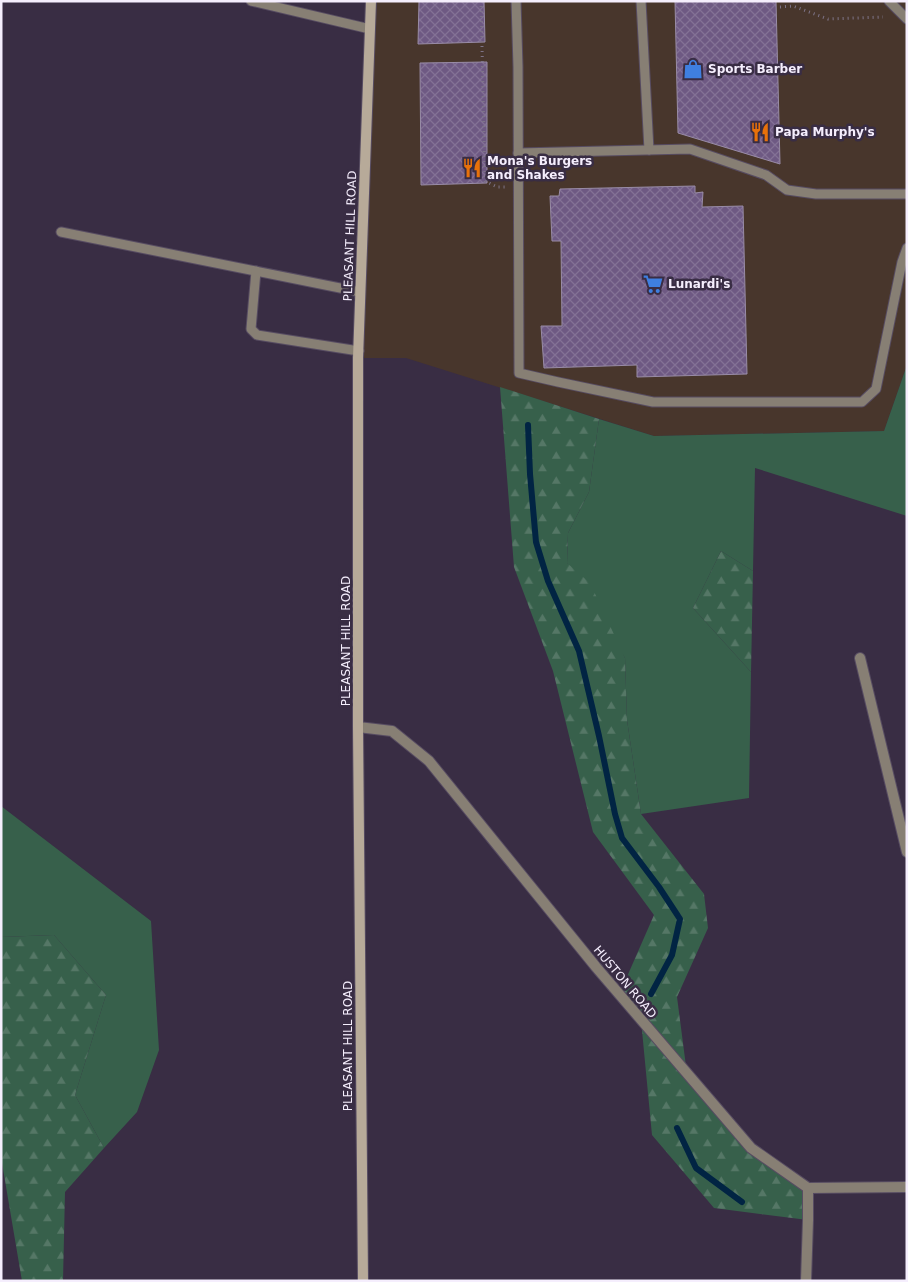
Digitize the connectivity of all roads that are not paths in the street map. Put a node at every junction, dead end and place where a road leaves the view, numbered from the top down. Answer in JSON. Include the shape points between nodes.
{"nodes":[{"id":1,"x":251,"y":1,"type":"edge"},
{"id":2,"x":371,"y":1,"type":"edge"},
{"id":3,"x":516,"y":1,"type":"edge"},
{"id":4,"x":641,"y":1,"type":"edge"},
{"id":5,"x":892,"y":4,"type":"edge"},
{"id":6,"x":907,"y":18,"type":"edge"},
{"id":7,"x":370,"y":29,"type":"junction"},
{"id":8,"x":649,"y":150,"type":"junction"},
{"id":9,"x":518,"y":153,"type":"junction"},
{"id":10,"x":907,"y":194,"type":"edge"},
{"id":11,"x":61,"y":232,"type":"dead end"},
{"id":12,"x":907,"y":248,"type":"edge"},
{"id":13,"x":256,"y":271,"type":"junction"},
{"id":14,"x":360,"y":292,"type":"junction"},
{"id":15,"x":359,"y":351,"type":"junction"},
{"id":16,"x":860,"y":658,"type":"dead end"},
{"id":17,"x":358,"y":727,"type":"junction"},
{"id":18,"x":907,"y":852,"type":"edge"},
{"id":19,"x":808,"y":1188,"type":"junction"},
{"id":20,"x":907,"y":1188,"type":"edge"},
{"id":21,"x":363,"y":1281,"type":"edge"},
{"id":22,"x":806,"y":1281,"type":"edge"}],
"edges":[{"from":1,"to":7,"type":"lane"},
{"from":2,"to":7,"type":"main road","name":"PLEASANT HILL ROAD"},
{"from":3,"to":9,"type":"lane"},
{"from":4,"to":8,"type":"lane"},
{"from":5,"to":6,"type":"lane"},
{"from":7,"to":14,"type":"main road","name":"PLEASANT HILL ROAD"},
{"from":8,"to":9,"type":"lane"},
{"from":8,"to":10,"type":"lane","via":[[690,149],[766,175],[787,190],[816,194]]},
{"from":9,"to":12,"type":"lane","via":[[518,373],[653,402],[862,402],[876,389]]},
{"from":11,"to":13,"type":"lane"},
{"from":13,"to":14,"type":"lane"},
{"from":13,"to":15,"type":"lane","via":[[251,329],[257,336]]},
{"from":14,"to":15,"type":"main road","name":"PLEASANT HILL ROAD"},
{"from":15,"to":17,"type":"main road","name":"PLEASANT HILL ROAD"},
{"from":16,"to":18,"type":"street"},
{"from":17,"to":19,"type":"street","name":"HUSTON ROAD","via":[[392,731],[429,761],[596,967],[751,1148]]},
{"from":17,"to":21,"type":"main road","name":"PLEASANT HILL ROAD"},
{"from":19,"to":20,"type":"street"},
{"from":19,"to":22,"type":"street"}]}
